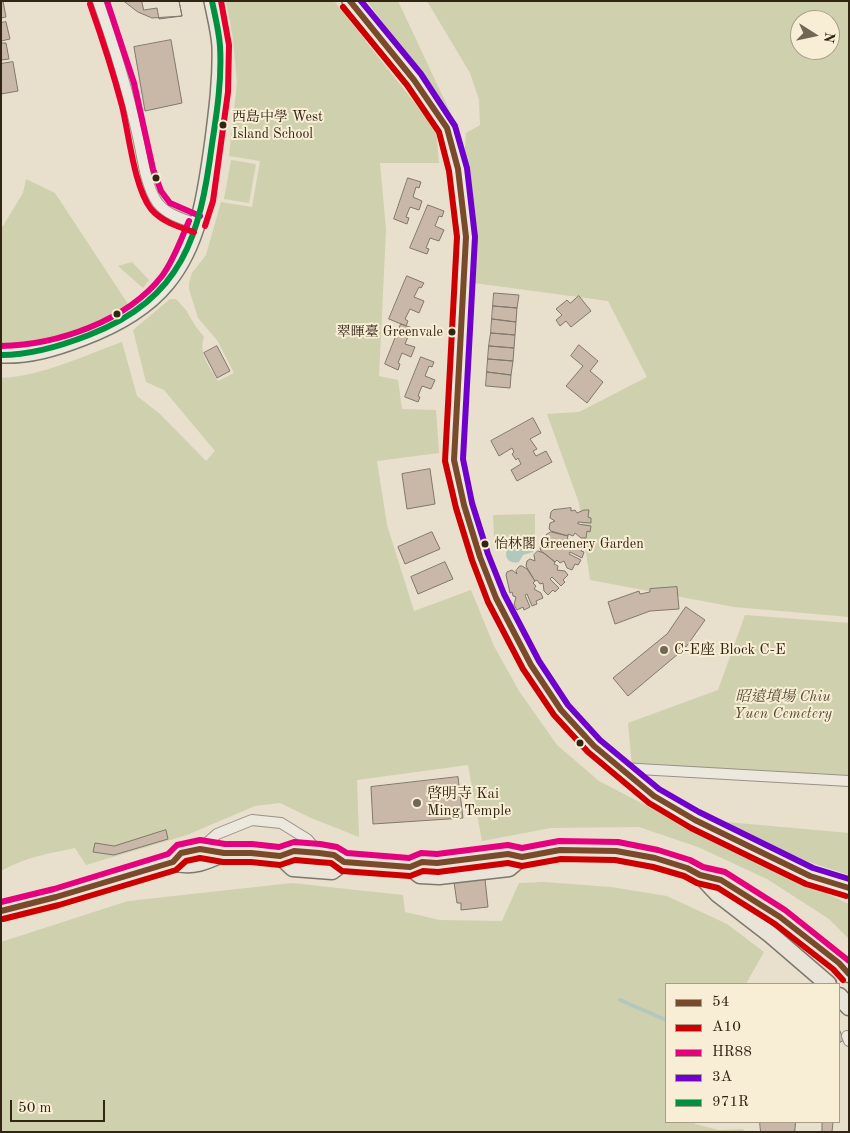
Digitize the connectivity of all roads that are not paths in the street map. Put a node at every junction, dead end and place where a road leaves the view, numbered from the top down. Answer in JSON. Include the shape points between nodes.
{"nodes":[{"id":1,"x":98,"y":1,"type":"edge"},
{"id":2,"x":212,"y":1,"type":"edge"},
{"id":3,"x":350,"y":1,"type":"edge"},
{"id":4,"x":197,"y":224,"type":"junction"},
{"id":5,"x":1,"y":355,"type":"edge"},
{"id":6,"x":620,"y":768,"type":"junction"},
{"id":7,"x":849,"y":781,"type":"edge"},
{"id":8,"x":200,"y":849,"type":"junction"},
{"id":9,"x":224,"y":853,"type":"junction"},
{"id":10,"x":319,"y":853,"type":"junction"},
{"id":11,"x":280,"y":856,"type":"junction"},
{"id":12,"x":173,"y":862,"type":"junction"},
{"id":13,"x":344,"y":862,"type":"junction"},
{"id":14,"x":700,"y":875,"type":"junction"},
{"id":15,"x":849,"y":888,"type":"edge"},
{"id":16,"x":1,"y":911,"type":"edge"},
{"id":17,"x":849,"y":974,"type":"edge"},
{"id":18,"x":827,"y":983,"type":"edge"},
{"id":19,"x":840,"y":997,"type":"edge"},
{"id":20,"x":849,"y":1007,"type":"edge"}],
"edges":[{"from":1,"to":4,"type":"street","via":[[113,44],[152,192],[164,209]]},
{"from":2,"to":4,"type":"street","via":[[220,46],[219,92],[204,200]]},
{"from":3,"to":6,"type":"street","via":[[414,80],[447,128],[458,169],[466,237],[454,460],[480,557],[496,598],[531,665],[562,710],[594,746]]},
{"from":4,"to":5,"type":"street","via":[[172,277],[150,301],[129,316],[94,334],[50,350]]},
{"from":6,"to":7,"type":"street"},
{"from":6,"to":15,"type":"street","via":[[654,796],[695,820],[810,876]]},
{"from":8,"to":9,"type":"main road"},
{"from":8,"to":10,"type":"street","via":[[217,834],[252,820],[281,823],[308,838]]},
{"from":8,"to":12,"type":"main road","via":[[181,853]]},
{"from":9,"to":11,"type":"main road"},
{"from":9,"to":12,"type":"main road","via":[[201,863],[184,866]]},
{"from":10,"to":11,"type":"main road","via":[[294,851]]},
{"from":10,"to":13,"type":"main road","via":[[334,855]]},
{"from":11,"to":13,"type":"main road","via":[[293,868],[332,871]]},
{"from":12,"to":16,"type":"main road"},
{"from":13,"to":14,"type":"main road","via":[[410,867],[420,875],[439,876],[509,868],[522,857],[560,850],[616,851],[655,858]]},
{"from":14,"to":17,"type":"main road","via":[[721,880],[780,917]]},
{"from":14,"to":18,"type":"main road","via":[[718,894]]},
{"from":19,"to":20,"type":"main road"}]}
